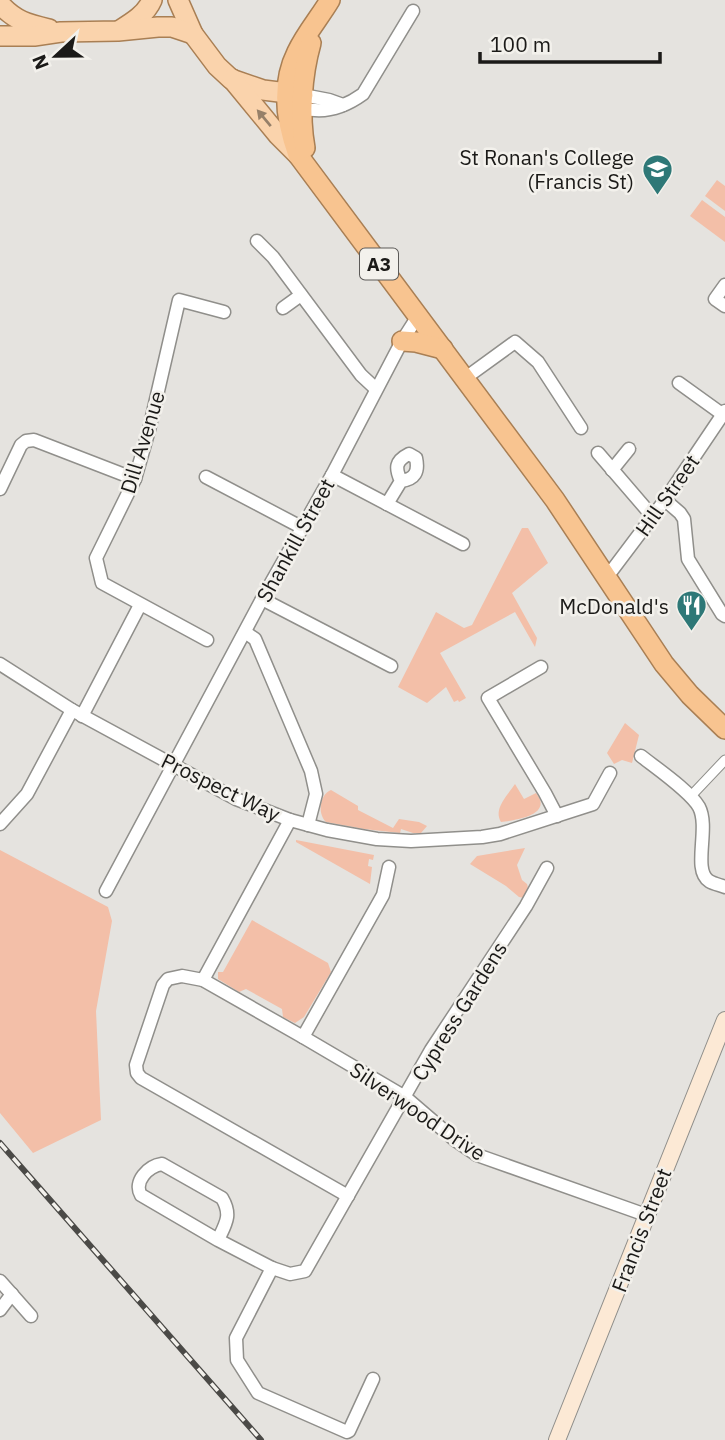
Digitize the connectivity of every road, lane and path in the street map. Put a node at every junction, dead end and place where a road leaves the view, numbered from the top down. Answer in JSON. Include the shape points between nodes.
{"nodes":[{"id":1,"x":152,"y":0,"type":"edge"},
{"id":2,"x":178,"y":0,"type":"edge"},
{"id":3,"x":330,"y":0,"type":"edge"},
{"id":4,"x":0,"y":4,"type":"edge"},
{"id":5,"x":414,"y":11,"type":"dead end"},
{"id":6,"x":118,"y":31,"type":"junction"},
{"id":7,"x":61,"y":32,"type":"junction"},
{"id":8,"x":193,"y":34,"type":"junction"},
{"id":9,"x":0,"y":36,"type":"edge"},
{"id":10,"x":231,"y":79,"type":"junction"},
{"id":11,"x":291,"y":98,"type":"junction"},
{"id":12,"x":298,"y":155,"type":"junction"},
{"id":13,"x":316,"y":177,"type":"junction"},
{"id":14,"x":257,"y":241,"type":"dead end"},
{"id":15,"x":725,"y":285,"type":"edge"},
{"id":16,"x":301,"y":295,"type":"junction"},
{"id":17,"x":725,"y":306,"type":"edge"},
{"id":18,"x":283,"y":308,"type":"dead end"},
{"id":19,"x":224,"y":312,"type":"dead end"},
{"id":20,"x":418,"y":316,"type":"junction"},
{"id":21,"x":402,"y":341,"type":"junction"},
{"id":22,"x":443,"y":349,"type":"junction"},
{"id":23,"x":464,"y":379,"type":"junction"},
{"id":24,"x":679,"y":383,"type":"dead end"},
{"id":25,"x":376,"y":390,"type":"junction"},
{"id":26,"x":724,"y":413,"type":"edge"},
{"id":27,"x":581,"y":428,"type":"dead end"},
{"id":28,"x":629,"y":449,"type":"dead end"},
{"id":29,"x":598,"y":453,"type":"dead end"},
{"id":30,"x":612,"y":470,"type":"junction"},
{"id":31,"x":332,"y":475,"type":"junction"},
{"id":32,"x":206,"y":477,"type":"dead end"},
{"id":33,"x":135,"y":479,"type":"junction"},
{"id":34,"x":401,"y":481,"type":"dead end"},
{"id":35,"x":0,"y":489,"type":"edge"},
{"id":36,"x":665,"y":500,"type":"junction"},
{"id":37,"x":387,"y":504,"type":"junction"},
{"id":38,"x":653,"y":516,"type":"junction"},
{"id":39,"x":301,"y":527,"type":"junction"},
{"id":40,"x":463,"y":544,"type":"dead end"},
{"id":41,"x":607,"y":577,"type":"junction"},
{"id":42,"x":262,"y":599,"type":"junction"},
{"id":43,"x":140,"y":605,"type":"junction"},
{"id":44,"x":725,"y":616,"type":"edge"},
{"id":45,"x":245,"y":632,"type":"junction"},
{"id":46,"x":207,"y":640,"type":"dead end"},
{"id":47,"x":0,"y":664,"type":"edge"},
{"id":48,"x":391,"y":666,"type":"dead end"},
{"id":49,"x":541,"y":667,"type":"dead end"},
{"id":50,"x":77,"y":713,"type":"junction"},
{"id":51,"x":725,"y":729,"type":"edge"},
{"id":52,"x":725,"y":760,"type":"edge"},
{"id":53,"x":641,"y":762,"type":"dead end"},
{"id":54,"x":173,"y":765,"type":"junction"},
{"id":55,"x":610,"y":773,"type":"dead end"},
{"id":56,"x":690,"y":797,"type":"junction"},
{"id":57,"x":557,"y":816,"type":"junction"},
{"id":58,"x":290,"y":820,"type":"junction"},
{"id":59,"x":1,"y":824,"type":"edge"},
{"id":60,"x":308,"y":825,"type":"junction"},
{"id":61,"x":389,"y":867,"type":"dead end"},
{"id":62,"x":547,"y":868,"type":"dead end"},
{"id":63,"x":725,"y":887,"type":"edge"},
{"id":64,"x":106,"y":891,"type":"dead end"},
{"id":65,"x":203,"y":980,"type":"junction"},
{"id":66,"x":725,"y":1020,"type":"edge"},
{"id":67,"x":303,"y":1037,"type":"junction"},
{"id":68,"x":405,"y":1097,"type":"junction"},
{"id":69,"x":348,"y":1196,"type":"junction"},
{"id":70,"x":646,"y":1215,"type":"junction"},
{"id":71,"x":218,"y":1240,"type":"junction"},
{"id":72,"x":272,"y":1268,"type":"junction"},
{"id":73,"x":0,"y":1281,"type":"edge"},
{"id":74,"x":12,"y":1294,"type":"junction"},
{"id":75,"x":0,"y":1310,"type":"edge"},
{"id":76,"x":31,"y":1315,"type":"dead end"},
{"id":77,"x":373,"y":1378,"type":"dead end"},
{"id":78,"x":557,"y":1440,"type":"edge"}],
"edges":[{"from":1,"to":6,"type":"main road","via":[[133,23]]},
{"from":2,"to":8,"type":"main road"},
{"from":3,"to":11,"type":"highway","number":"A3"},
{"from":4,"to":7,"type":"main road","via":[[18,20]]},
{"from":5,"to":11,"type":"street","via":[[363,94],[351,103]]},
{"from":6,"to":7,"type":"main road"},
{"from":6,"to":8,"type":"main road","via":[[172,27]]},
{"from":7,"to":9,"type":"main road"},
{"from":8,"to":10,"type":"main road"},
{"from":10,"to":11,"type":"main road"},
{"from":12,"to":10,"type":"main road","one_way":true},
{"from":11,"to":12,"type":"highway","number":"A3","via":[[289,127]]},
{"from":11,"to":13,"type":"highway","number":"A3"},
{"from":12,"to":13,"type":"highway","number":"A3"},
{"from":13,"to":20,"type":"highway","number":"A3"},
{"from":14,"to":16,"type":"street"},
{"from":15,"to":17,"type":"street","via":[[715,299]]},
{"from":16,"to":18,"type":"street"},
{"from":16,"to":25,"type":"street"},
{"from":19,"to":33,"type":"street","name":"Dill Avenue","via":[[179,300]]},
{"from":20,"to":21,"type":"street","name":"Shankill Street"},
{"from":20,"to":22,"type":"highway","number":"A3"},
{"from":21,"to":22,"type":"highway"},
{"from":21,"to":25,"type":"street","name":"Shankill Street"},
{"from":22,"to":23,"type":"highway","number":"A3"},
{"from":23,"to":27,"type":"street","via":[[515,342],[538,362]]},
{"from":23,"to":41,"type":"highway","number":"A3"},
{"from":24,"to":26,"type":"street"},
{"from":25,"to":31,"type":"street","name":"Shankill Street"},
{"from":26,"to":36,"type":"street","name":"Hill Street"},
{"from":28,"to":30,"type":"street"},
{"from":29,"to":30,"type":"street"},
{"from":30,"to":38,"type":"street"},
{"from":31,"to":37,"type":"street"},
{"from":31,"to":39,"type":"street","name":"Shankill Street"},
{"from":32,"to":39,"type":"street"},
{"from":33,"to":35,"type":"street","via":[[34,440],[21,445]]},
{"from":33,"to":43,"type":"street","name":"Dill Avenue","via":[[96,558],[103,583]]},
{"from":34,"to":37,"type":"street"},
{"from":36,"to":38,"type":"street","name":"Hill Street"},
{"from":36,"to":44,"type":"street","via":[[684,519],[688,559]]},
{"from":37,"to":40,"type":"street"},
{"from":38,"to":41,"type":"street","name":"Hill Street"},
{"from":39,"to":42,"type":"street","name":"Shankill Street"},
{"from":41,"to":51,"type":"highway","number":"A3","via":[[664,664]]},
{"from":42,"to":45,"type":"street","name":"Shankill Street"},
{"from":42,"to":48,"type":"street"},
{"from":43,"to":46,"type":"street","name":"Dill Avenue"},
{"from":43,"to":50,"type":"street"},
{"from":45,"to":54,"type":"street","name":"Shankill Street"},
{"from":45,"to":60,"type":"street","via":[[255,639],[311,771],[316,794]]},
{"from":47,"to":50,"type":"street","name":"Prospect Way"},
{"from":49,"to":57,"type":"street","via":[[488,698]]},
{"from":50,"to":54,"type":"street","name":"Prospect Way"},
{"from":50,"to":59,"type":"street","via":[[27,794]]},
{"from":52,"to":56,"type":"street"},
{"from":53,"to":56,"type":"street"},
{"from":54,"to":58,"type":"street","name":"Prospect Way","via":[[236,799]]},
{"from":54,"to":64,"type":"street","name":"Shankill Street"},
{"from":55,"to":57,"type":"street","name":"Prospect Way","via":[[593,804]]},
{"from":56,"to":63,"type":"street","via":[[703,820],[704,876]]},
{"from":57,"to":60,"type":"street","name":"Prospect Way","via":[[500,834],[411,841]]},
{"from":58,"to":60,"type":"street","name":"Prospect Way"},
{"from":58,"to":65,"type":"street"},
{"from":61,"to":67,"type":"street","via":[[383,895]]},
{"from":62,"to":68,"type":"street","name":"Cypress Gardens"},
{"from":65,"to":67,"type":"street","name":"Silverwood Drive"},
{"from":65,"to":69,"type":"street","via":[[182,976],[163,985],[137,1073]]},
{"from":66,"to":70,"type":"main road","name":"Francis Street"},
{"from":67,"to":68,"type":"street","name":"Silverwood Drive"},
{"from":68,"to":69,"type":"street","name":"Cypress Gardens"},
{"from":68,"to":70,"type":"street","name":"Silverwood Drive","via":[[477,1155]]},
{"from":69,"to":72,"type":"street","name":"Cypress Gardens","via":[[305,1271],[290,1274]]},
{"from":70,"to":78,"type":"main road","name":"Francis Street"},
{"from":71,"to":71,"type":"street","via":[[141,1195],[138,1186],[148,1170],[162,1164],[222,1198],[228,1217]]},
{"from":71,"to":72,"type":"street"},
{"from":72,"to":77,"type":"street","via":[[236,1338],[237,1360],[258,1393],[349,1431]]},
{"from":73,"to":74,"type":"street"},
{"from":74,"to":75,"type":"street"},
{"from":74,"to":76,"type":"street"}]}
